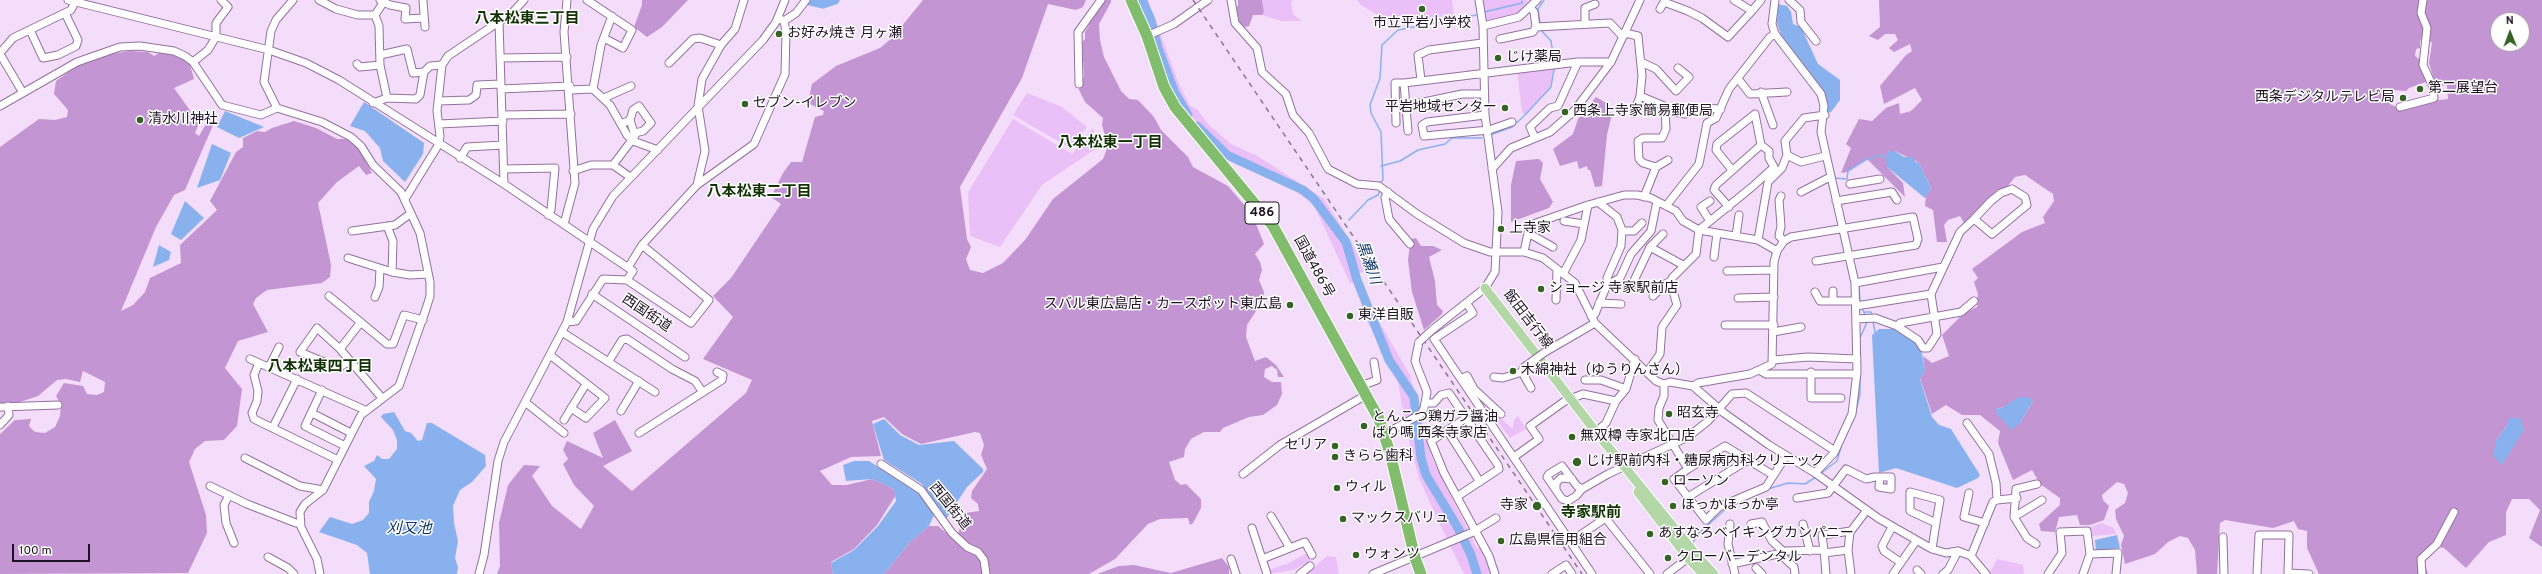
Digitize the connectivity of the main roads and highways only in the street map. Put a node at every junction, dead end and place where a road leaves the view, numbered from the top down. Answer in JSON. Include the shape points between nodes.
{"nodes":[{"id":1,"x":1131,"y":0,"type":"edge"},
{"id":2,"x":1482,"y":290,"type":"road end"},
{"id":3,"x":1568,"y":400,"type":"junction"},
{"id":4,"x":1622,"y":467,"type":"junction"},
{"id":5,"x":1421,"y":574,"type":"edge"},
{"id":6,"x":1703,"y":574,"type":"edge"},
{"id":7,"x":1714,"y":574,"type":"edge"}],
"edges":[{"from":1,"to":5,"type":"highway","name":"国道486号","number":"486","via":[[1153,34],[1164,87],[1175,107],[1273,226],[1364,390],[1385,434]]},
{"from":2,"to":3,"type":"main road","name":"飯田吉行線"},
{"from":3,"to":4,"type":"main road","name":"飯田吉行線"},
{"from":3,"to":4,"type":"main road","name":"飯田吉行線"},
{"from":4,"to":6,"type":"main road","name":"飯田吉行線","via":[[1688,558]]},
{"from":4,"to":7,"type":"main road","name":"飯田吉行線"}]}
